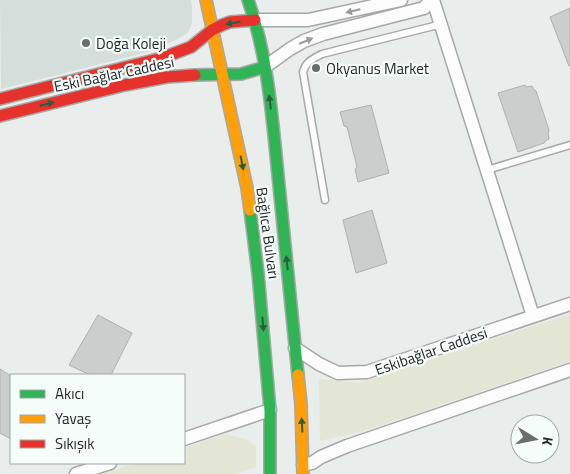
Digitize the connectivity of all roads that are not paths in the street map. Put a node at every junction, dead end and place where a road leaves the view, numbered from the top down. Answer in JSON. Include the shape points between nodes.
{"nodes":[{"id":1,"x":206,"y":0,"type":"edge"},
{"id":2,"x":248,"y":0,"type":"edge"},
{"id":3,"x":401,"y":0,"type":"edge"},
{"id":4,"x":432,"y":0,"type":"edge"},
{"id":5,"x":255,"y":20,"type":"junction"},
{"id":6,"x":442,"y":24,"type":"junction"},
{"id":7,"x":212,"y":30,"type":"junction"},
{"id":8,"x":265,"y":67,"type":"junction"},
{"id":9,"x":223,"y":75,"type":"junction"},
{"id":10,"x":0,"y":99,"type":"edge"},
{"id":11,"x":0,"y":116,"type":"edge"},
{"id":12,"x":570,"y":145,"type":"edge"},
{"id":13,"x":487,"y":170,"type":"junction"},
{"id":14,"x":325,"y":200,"type":"dead end"},
{"id":15,"x":570,"y":304,"type":"edge"},
{"id":16,"x":533,"y":316,"type":"junction"},
{"id":17,"x":295,"y":348,"type":"junction"},
{"id":18,"x":569,"y":374,"type":"edge"},
{"id":19,"x":270,"y":410,"type":"junction"},
{"id":20,"x":185,"y":438,"type":"edge"},
{"id":21,"x":107,"y":464,"type":"edge"},
{"id":22,"x":303,"y":470,"type":"edge"},
{"id":23,"x":76,"y":474,"type":"edge"},
{"id":24,"x":270,"y":474,"type":"edge"}],
"edges":[{"from":1,"to":7,"type":"main road","name":"Bağlıca Bulvarı"},
{"from":2,"to":5,"type":"main road","name":"Bağlıca Bulvarı"},
{"from":3,"to":5,"type":"street","one_way":true,"via":[[308,20]]},
{"from":4,"to":6,"type":"street"},
{"from":8,"to":4,"type":"street","one_way":true,"via":[[304,41],[424,8]]},
{"from":5,"to":7,"type":"main road","one_way":true,"via":[[230,22]]},
{"from":5,"to":8,"type":"main road","name":"Bağlıca Bulvarı"},
{"from":6,"to":13,"type":"street"},
{"from":6,"to":14,"type":"lane","via":[[322,54],[305,66],[303,72]]},
{"from":7,"to":9,"type":"main road","name":"Bağlıca Bulvarı"},
{"from":7,"to":10,"type":"main road","via":[[191,47],[162,58]]},
{"from":8,"to":9,"type":"main road","name":"Eski Bağlar Caddesi","via":[[254,72]]},
{"from":17,"to":8,"type":"main road","name":"Bağlıca Bulvarı","one_way":true},
{"from":11,"to":9,"type":"main road","name":"Eski Bağlar Caddesi","one_way":true,"via":[[167,77]]},
{"from":9,"to":19,"type":"main road","name":"Bağlıca Bulvarı","one_way":true,"via":[[247,188]]},
{"from":12,"to":13,"type":"lane"},
{"from":13,"to":16,"type":"street"},
{"from":15,"to":16,"type":"street","name":"Eskibağlar Caddesi"},
{"from":16,"to":17,"type":"street","name":"Eskibağlar Caddesi","via":[[367,372],[338,374]]},
{"from":22,"to":17,"type":"main road","name":"Bağlıca Bulvarı","one_way":true},
{"from":18,"to":22,"type":"street","via":[[346,446],[321,457]]},
{"from":19,"to":20,"type":"street"},
{"from":19,"to":24,"type":"main road","name":"Bağlıca Bulvarı"},
{"from":21,"to":23,"type":"street"}]}
